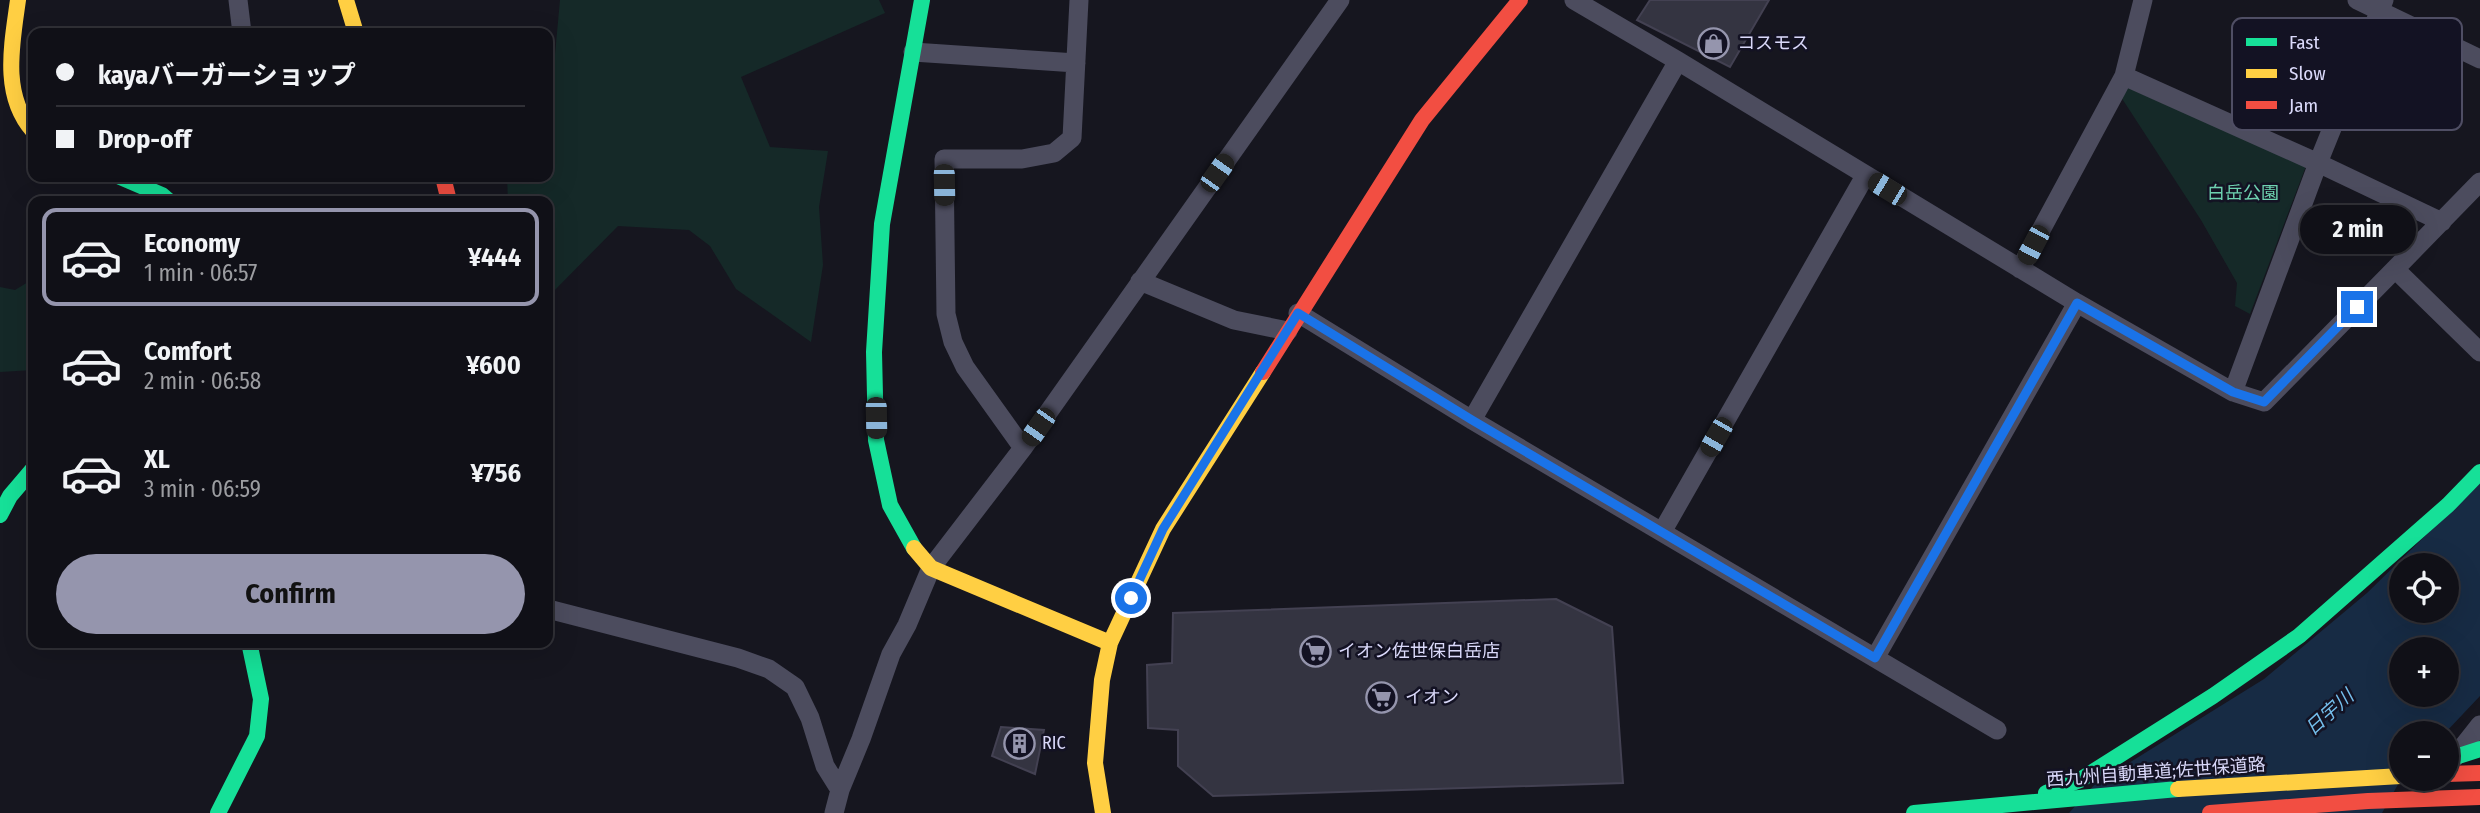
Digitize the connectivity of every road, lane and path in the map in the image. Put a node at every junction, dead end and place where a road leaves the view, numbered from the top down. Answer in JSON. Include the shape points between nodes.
{"nodes":[{"id":1,"x":18,"y":0,"type":"edge"},
{"id":2,"x":238,"y":0,"type":"edge"},
{"id":3,"x":346,"y":0,"type":"edge"},
{"id":4,"x":922,"y":0,"type":"edge"},
{"id":5,"x":1079,"y":0,"type":"edge"},
{"id":6,"x":1340,"y":0,"type":"edge"},
{"id":7,"x":1520,"y":0,"type":"edge"},
{"id":8,"x":1574,"y":0,"type":"edge"},
{"id":9,"x":2143,"y":0,"type":"edge"},
{"id":10,"x":2357,"y":0,"type":"edge"},
{"id":11,"x":2382,"y":6,"type":"edge"},
{"id":12,"x":2404,"y":18,"type":"edge"},
{"id":13,"x":241,"y":28,"type":"edge"},
{"id":14,"x":354,"y":28,"type":"edge"},
{"id":15,"x":2462,"y":49,"type":"edge"},
{"id":16,"x":913,"y":52,"type":"junction"},
{"id":17,"x":2480,"y":59,"type":"edge"},
{"id":18,"x":1678,"y":61,"type":"junction"},
{"id":19,"x":1076,"y":63,"type":"junction"},
{"id":20,"x":2124,"y":76,"type":"junction"},
{"id":21,"x":2232,"y":124,"type":"edge"},
{"id":22,"x":28,"y":126,"type":"edge"},
{"id":23,"x":2244,"y":130,"type":"edge"},
{"id":24,"x":2331,"y":130,"type":"edge"},
{"id":25,"x":2318,"y":163,"type":"junction"},
{"id":26,"x":1865,"y":176,"type":"junction"},
{"id":27,"x":132,"y":182,"type":"edge"},
{"id":28,"x":2480,"y":182,"type":"edge"},
{"id":29,"x":163,"y":196,"type":"edge"},
{"id":30,"x":2442,"y":222,"type":"junction"},
{"id":31,"x":2020,"y":269,"type":"junction"},
{"id":32,"x":2395,"y":269,"type":"junction"},
{"id":33,"x":1140,"y":281,"type":"junction"},
{"id":34,"x":2077,"y":303,"type":"junction"},
{"id":35,"x":1298,"y":313,"type":"junction"},
{"id":36,"x":1287,"y":331,"type":"junction"},
{"id":37,"x":2480,"y":352,"type":"edge"},
{"id":38,"x":2233,"y":392,"type":"junction"},
{"id":39,"x":1472,"y":420,"type":"junction"},
{"id":40,"x":1023,"y":448,"type":"junction"},
{"id":41,"x":2480,"y":472,"type":"edge"},
{"id":42,"x":28,"y":475,"type":"edge"},
{"id":43,"x":0,"y":515,"type":"edge"},
{"id":44,"x":1662,"y":532,"type":"junction"},
{"id":45,"x":931,"y":568,"type":"junction"},
{"id":46,"x":553,"y":610,"type":"edge"},
{"id":47,"x":1110,"y":643,"type":"junction"},
{"id":48,"x":251,"y":648,"type":"edge"},
{"id":49,"x":1875,"y":658,"type":"junction"},
{"id":50,"x":2480,"y":725,"type":"edge"},
{"id":51,"x":1997,"y":730,"type":"dead end"},
{"id":52,"x":2480,"y":749,"type":"edge"},
{"id":53,"x":2459,"y":751,"type":"edge"},
{"id":54,"x":2459,"y":759,"type":"edge"},
{"id":55,"x":2459,"y":767,"type":"edge"},
{"id":56,"x":2389,"y":772,"type":"edge"},
{"id":57,"x":2480,"y":773,"type":"edge"},
{"id":58,"x":2389,"y":777,"type":"edge"},
{"id":59,"x":840,"y":790,"type":"junction"},
{"id":60,"x":2421,"y":791,"type":"edge"},
{"id":61,"x":2480,"y":797,"type":"edge"},
{"id":62,"x":218,"y":813,"type":"edge"},
{"id":63,"x":834,"y":813,"type":"edge"},
{"id":64,"x":1102,"y":813,"type":"edge"},
{"id":65,"x":1914,"y":813,"type":"edge"},
{"id":66,"x":1994,"y":813,"type":"edge"},
{"id":67,"x":2066,"y":813,"type":"edge"},
{"id":68,"x":2210,"y":813,"type":"edge"},
{"id":69,"x":2400,"y":813,"type":"edge"}],
"edges":[{"from":1,"to":22,"type":"main road","via":[[10,87],[17,114]]},
{"from":2,"to":13,"type":"street"},
{"from":3,"to":14,"type":"main road"},
{"from":4,"to":16,"type":"main road"},
{"from":5,"to":19,"type":"street"},
{"from":6,"to":33,"type":"street"},
{"from":7,"to":35,"type":"main road","via":[[1422,120]]},
{"from":8,"to":18,"type":"street"},
{"from":9,"to":20,"type":"street"},
{"from":10,"to":11,"type":"street"},
{"from":11,"to":12,"type":"street"},
{"from":15,"to":17,"type":"street"},
{"from":16,"to":19,"type":"street"},
{"from":16,"to":45,"type":"main road","via":[[882,224],[874,352],[876,440],[890,505],[909,543]]},
{"from":18,"to":26,"type":"street"},
{"from":18,"to":39,"type":"street"},
{"from":19,"to":40,"type":"street","via":[[1072,138],[1054,153],[1022,159],[944,159],[946,314],[953,342],[965,367]]},
{"from":20,"to":21,"type":"street"},
{"from":20,"to":31,"type":"street"},
{"from":23,"to":25,"type":"street"},
{"from":24,"to":25,"type":"street"},
{"from":25,"to":30,"type":"street"},
{"from":25,"to":38,"type":"street"},
{"from":26,"to":31,"type":"street"},
{"from":26,"to":44,"type":"street"},
{"from":27,"to":29,"type":"main road"},
{"from":28,"to":30,"type":"street"},
{"from":30,"to":32,"type":"street"},
{"from":31,"to":34,"type":"street"},
{"from":32,"to":37,"type":"street"},
{"from":32,"to":38,"type":"street","via":[[2264,402]]},
{"from":33,"to":36,"type":"street","via":[[1234,320]]},
{"from":33,"to":40,"type":"street"},
{"from":34,"to":38,"type":"street"},
{"from":34,"to":49,"type":"street"},
{"from":35,"to":36,"type":"main road"},
{"from":35,"to":39,"type":"street"},
{"from":36,"to":47,"type":"main road","via":[[1163,529]]},
{"from":39,"to":44,"type":"street"},
{"from":40,"to":45,"type":"street"},
{"from":41,"to":66,"type":"main road","via":[[2299,636],[2080,780]]},
{"from":42,"to":43,"type":"main road"},
{"from":44,"to":49,"type":"street"},
{"from":45,"to":47,"type":"main road"},
{"from":45,"to":59,"type":"street","via":[[891,654]]},
{"from":46,"to":59,"type":"street","via":[[769,670],[795,687],[825,766]]},
{"from":47,"to":64,"type":"main road","via":[[1097,731]]},
{"from":48,"to":62,"type":"main road","via":[[261,698],[257,736]]},
{"from":49,"to":51,"type":"street"},
{"from":50,"to":53,"type":"street"},
{"from":52,"to":54,"type":"main road"},
{"from":55,"to":57,"type":"main road"},
{"from":56,"to":67,"type":"main road","bridge":true,"via":[[2318,788]]},
{"from":58,"to":65,"type":"main road","name":"西九州自動車道;佐世保道路","bridge":true},
{"from":59,"to":63,"type":"street"},
{"from":60,"to":69,"type":"main road"},
{"from":61,"to":68,"type":"main road","bridge":true}]}
